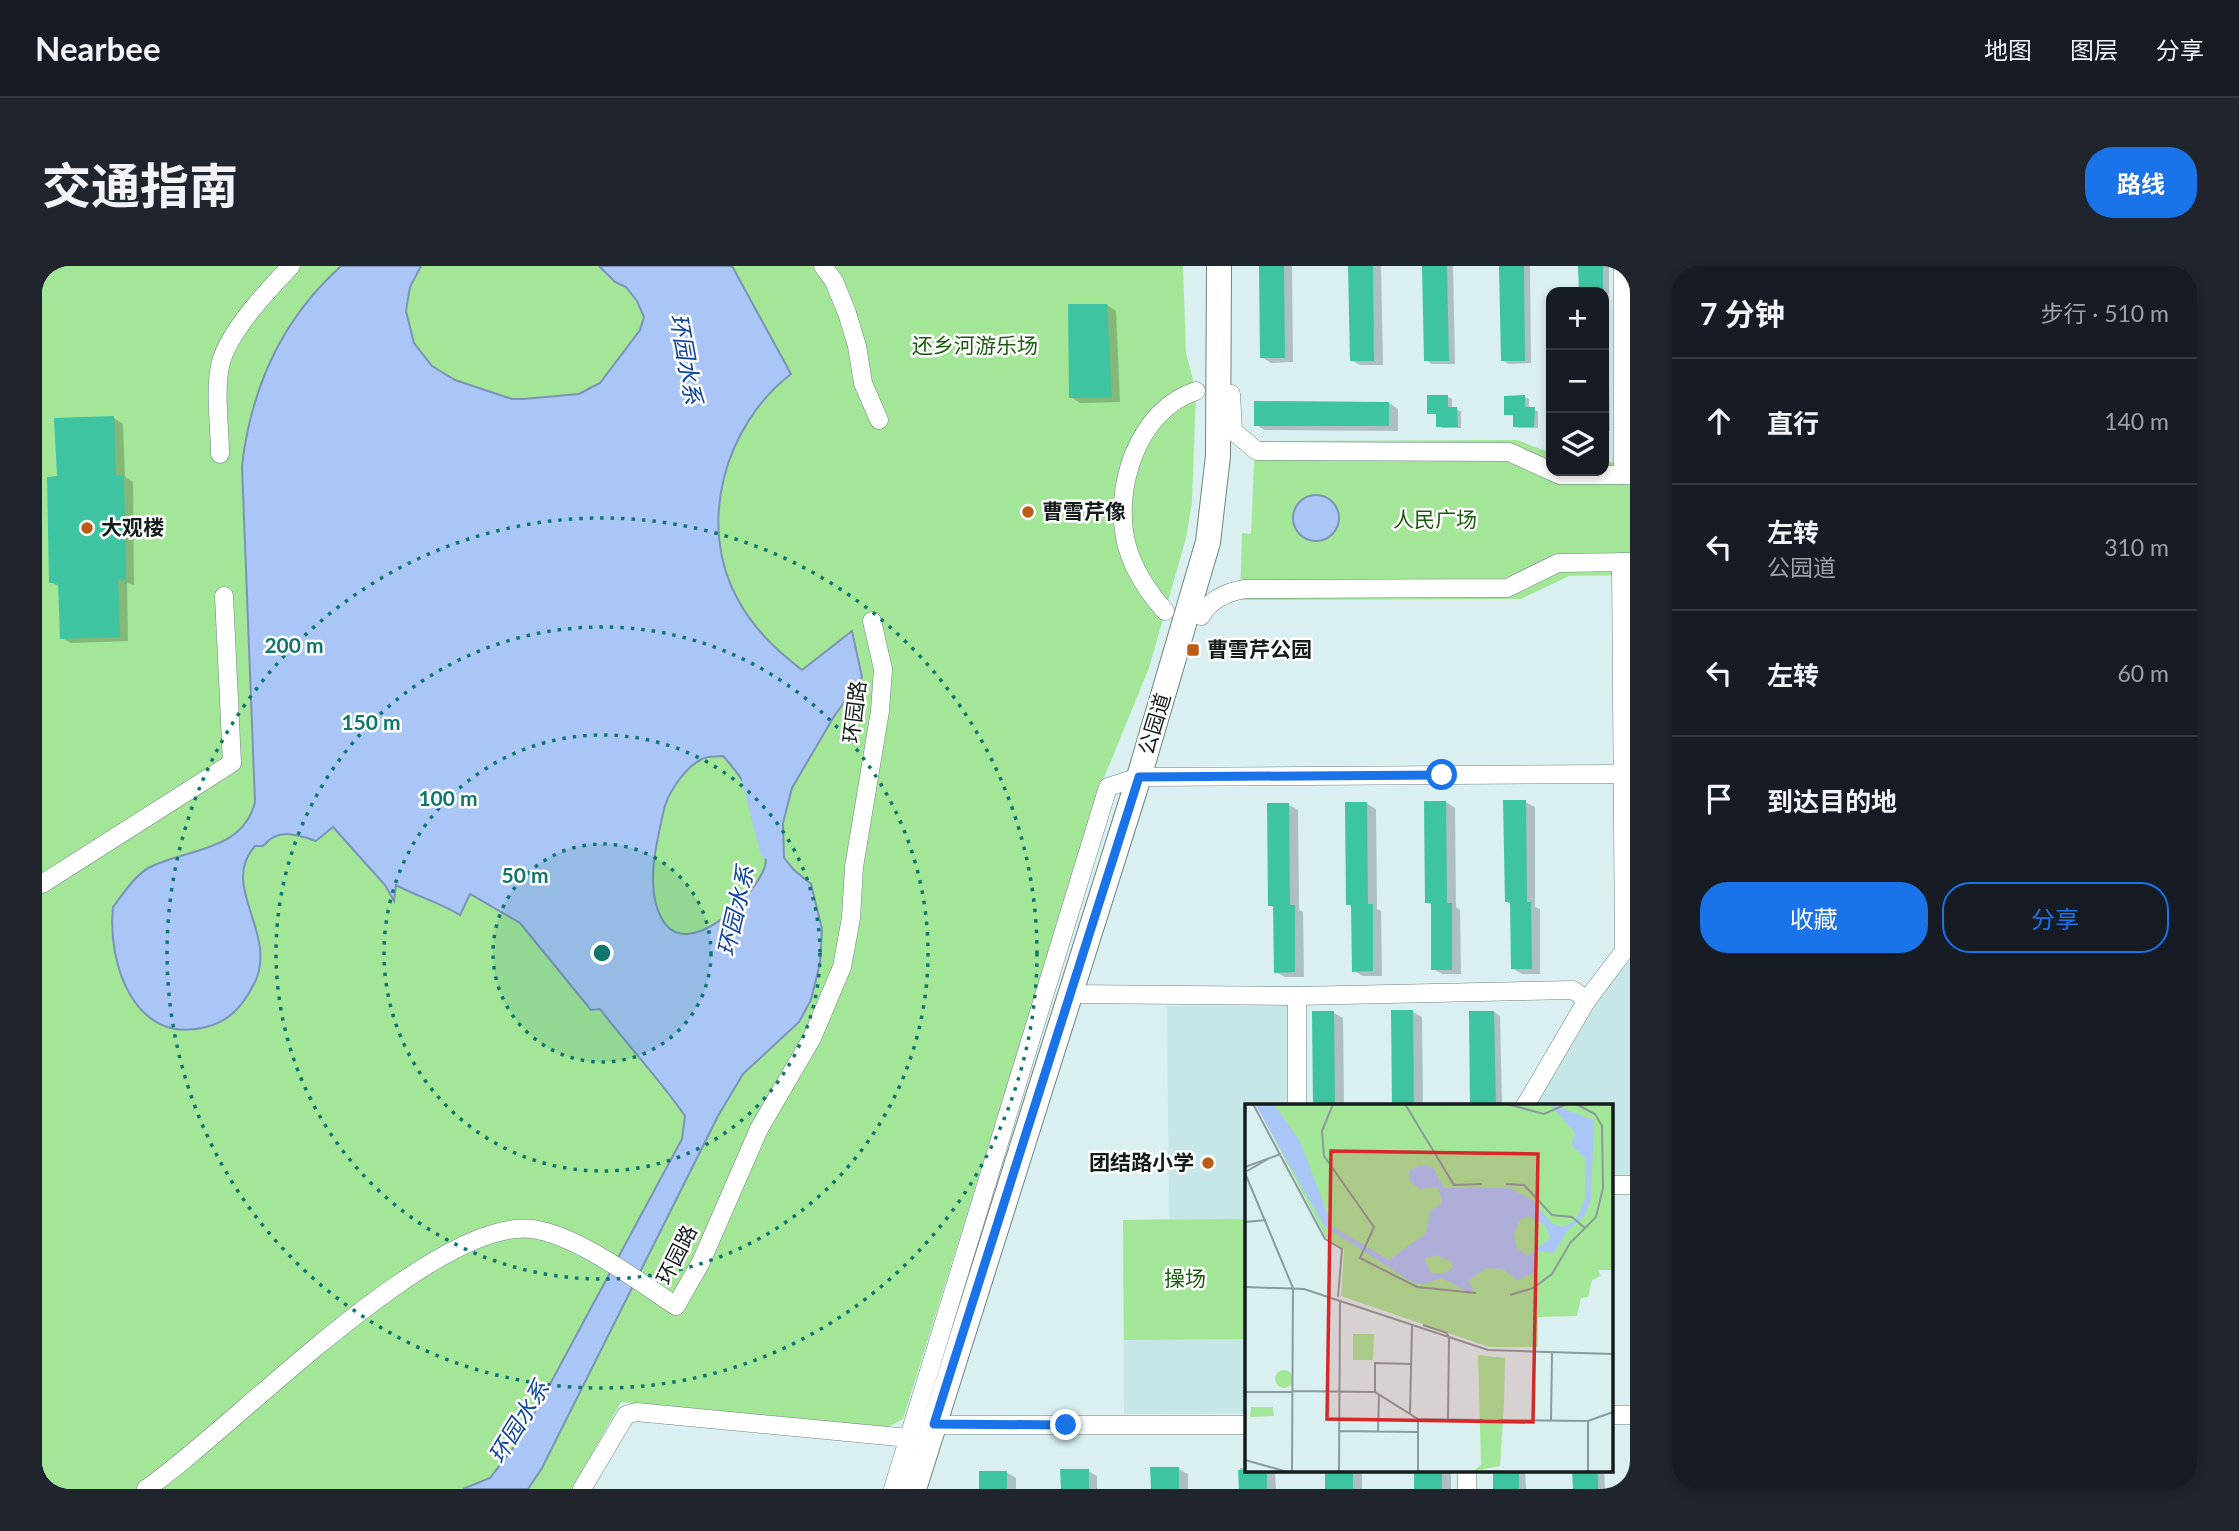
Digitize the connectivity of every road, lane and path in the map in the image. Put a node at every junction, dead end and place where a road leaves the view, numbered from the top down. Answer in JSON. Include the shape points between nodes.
{"nodes":[{"id":1,"x":291,"y":266,"type":"edge"},
{"id":2,"x":822,"y":266,"type":"edge"},
{"id":3,"x":1219,"y":266,"type":"edge"},
{"id":4,"x":1623,"y":266,"type":"edge"},
{"id":5,"x":1196,"y":391,"type":"dead end"},
{"id":6,"x":1231,"y":394,"type":"dead end"},
{"id":7,"x":879,"y":420,"type":"dead end"},
{"id":8,"x":220,"y":454,"type":"dead end"},
{"id":9,"x":1627,"y":475,"type":"edge"},
{"id":10,"x":1625,"y":562,"type":"edge"},
{"id":11,"x":224,"y":596,"type":"dead end"},
{"id":12,"x":1166,"y":611,"type":"dead end"},
{"id":13,"x":1200,"y":616,"type":"dead end"},
{"id":14,"x":872,"y":621,"type":"dead end"},
{"id":15,"x":1621,"y":774,"type":"junction"},
{"id":16,"x":1139,"y":777,"type":"junction"},
{"id":17,"x":42,"y":884,"type":"edge"},
{"id":18,"x":1627,"y":951,"type":"edge"},
{"id":19,"x":1070,"y":994,"type":"junction"},
{"id":20,"x":1297,"y":996,"type":"junction"},
{"id":21,"x":1587,"y":1000,"type":"junction"},
{"id":22,"x":1297,"y":1104,"type":"edge"},
{"id":23,"x":1526,"y":1104,"type":"edge"},
{"id":24,"x":1612,"y":1185,"type":"edge"},
{"id":25,"x":1630,"y":1185,"type":"edge"},
{"id":26,"x":1612,"y":1415,"type":"edge"},
{"id":27,"x":1630,"y":1415,"type":"edge"},
{"id":28,"x":934,"y":1424,"type":"junction"},
{"id":29,"x":1245,"y":1424,"type":"edge"},
{"id":30,"x":909,"y":1438,"type":"junction"},
{"id":31,"x":146,"y":1489,"type":"edge"},
{"id":32,"x":582,"y":1489,"type":"edge"},
{"id":33,"x":893,"y":1489,"type":"edge"},
{"id":34,"x":914,"y":1489,"type":"edge"}],
"edges":[{"from":1,"to":8,"type":"street","via":[[258,303],[220,364]]},
{"from":2,"to":7,"type":"street","via":[[834,281],[847,313],[863,383]]},
{"from":3,"to":16,"type":"main road","name":"公园道","via":[[1218,456],[1208,542]]},
{"from":4,"to":9,"type":"street"},
{"from":5,"to":12,"type":"street","via":[[1178,397],[1153,422],[1131,462],[1124,490],[1127,545],[1141,578]]},
{"from":6,"to":9,"type":"street","via":[[1233,431],[1257,451],[1509,452],[1560,475]]},
{"from":10,"to":13,"type":"street","via":[[1558,563],[1507,588],[1237,590],[1207,606]]},
{"from":10,"to":15,"type":"street"},
{"from":11,"to":17,"type":"street","via":[[232,763]]},
{"from":14,"to":31,"type":"street","name":"环园路","via":[[883,669],[880,711],[842,967],[821,1019],[759,1129],[701,1262],[676,1307],[596,1254],[533,1229],[493,1231],[415,1274],[326,1340]]},
{"from":15,"to":16,"type":"street"},
{"from":15,"to":18,"type":"street"},
{"from":16,"to":19,"type":"main road","name":"公园道"},
{"from":16,"to":30,"type":"street","via":[[1108,787]]},
{"from":18,"to":21,"type":"street"},
{"from":19,"to":20,"type":"street"},
{"from":19,"to":28,"type":"main road","name":"公园道"},
{"from":20,"to":21,"type":"street","via":[[1573,990]]},
{"from":20,"to":22,"type":"street"},
{"from":21,"to":23,"type":"street"},
{"from":24,"to":25,"type":"street"},
{"from":26,"to":27,"type":"street"},
{"from":28,"to":29,"type":"street"},
{"from":28,"to":34,"type":"main road","name":"公园道"},
{"from":30,"to":32,"type":"street","via":[[636,1412],[626,1415]]},
{"from":30,"to":33,"type":"street"}]}
